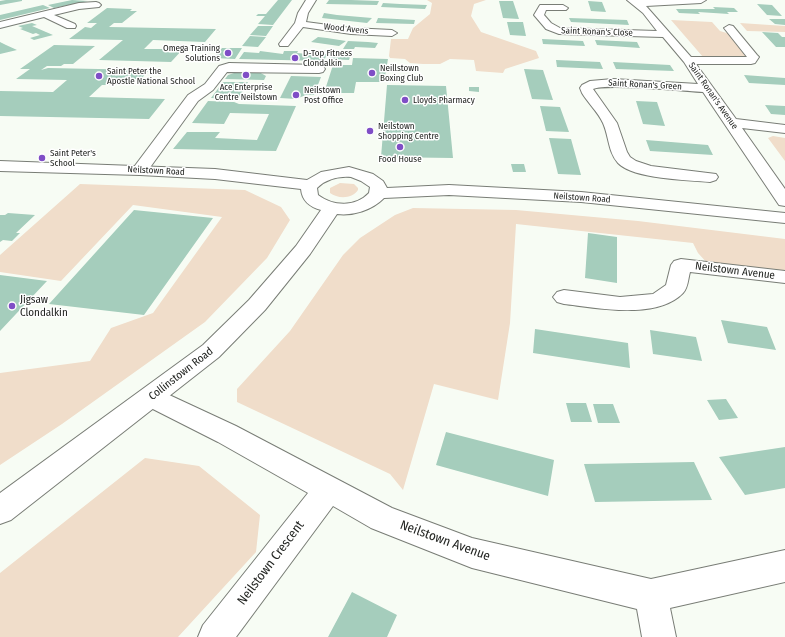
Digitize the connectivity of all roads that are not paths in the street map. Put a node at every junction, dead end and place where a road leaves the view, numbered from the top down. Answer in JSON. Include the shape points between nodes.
{"nodes":[{"id":1,"x":311,"y":0,"type":"edge"},
{"id":2,"x":701,"y":0,"type":"edge"},
{"id":3,"x":635,"y":2,"type":"edge"},
{"id":4,"x":96,"y":5,"type":"dead end"},
{"id":5,"x":563,"y":8,"type":"dead end"},
{"id":6,"x":44,"y":14,"type":"junction"},
{"id":7,"x":300,"y":24,"type":"junction"},
{"id":8,"x":0,"y":25,"type":"edge"},
{"id":9,"x":71,"y":26,"type":"dead end"},
{"id":10,"x":729,"y":28,"type":"dead end"},
{"id":11,"x":392,"y":33,"type":"dead end"},
{"id":12,"x":666,"y":34,"type":"junction"},
{"id":13,"x":284,"y":44,"type":"dead end"},
{"id":14,"x":688,"y":60,"type":"junction"},
{"id":15,"x":319,"y":69,"type":"dead end"},
{"id":16,"x":707,"y":88,"type":"junction"},
{"id":17,"x":732,"y":124,"type":"junction"},
{"id":18,"x":785,"y":130,"type":"edge"},
{"id":19,"x":0,"y":166,"type":"edge"},
{"id":20,"x":140,"y":170,"type":"junction"},
{"id":21,"x":710,"y":177,"type":"dead end"},
{"id":22,"x":311,"y":185,"type":"junction"},
{"id":23,"x":378,"y":193,"type":"junction"},
{"id":24,"x":785,"y":201,"type":"edge"},
{"id":25,"x":332,"y":208,"type":"junction"},
{"id":26,"x":785,"y":218,"type":"edge"},
{"id":27,"x":785,"y":277,"type":"edge"},
{"id":28,"x":564,"y":297,"type":"dead end"},
{"id":29,"x":152,"y":397,"type":"junction"},
{"id":30,"x":328,"y":490,"type":"junction"},
{"id":31,"x":0,"y":510,"type":"edge"},
{"id":32,"x":785,"y":566,"type":"edge"},
{"id":33,"x":651,"y":596,"type":"junction"},
{"id":34,"x":215,"y":637,"type":"edge"},
{"id":35,"x":659,"y":637,"type":"edge"}],
"edges":[{"from":1,"to":7,"type":"street"},
{"from":2,"to":3,"type":"street"},
{"from":3,"to":12,"type":"street","name":"Saint Ronan's Avenue"},
{"from":4,"to":6,"type":"street"},
{"from":5,"to":12,"type":"street","name":"Saint Ronan's Close","via":[[544,7],[540,15],[546,26],[559,31]]},
{"from":6,"to":8,"type":"street"},
{"from":6,"to":9,"type":"street"},
{"from":7,"to":11,"type":"street","name":"Wood Avens","via":[[351,31]]},
{"from":7,"to":13,"type":"street"},
{"from":10,"to":14,"type":"street","via":[[753,57],[751,61]]},
{"from":12,"to":14,"type":"street","name":"Saint Ronan's Avenue"},
{"from":14,"to":16,"type":"street","name":"Saint Ronan's Avenue"},
{"from":15,"to":20,"type":"street","via":[[223,69],[209,87],[193,98]]},
{"from":16,"to":17,"type":"street","name":"Saint Ronan's Avenue"},
{"from":16,"to":21,"type":"street","name":"Saint Ronan's Green","via":[[613,83],[594,84],[586,88],[610,123],[624,160],[632,166],[646,171]]},
{"from":17,"to":18,"type":"street"},
{"from":17,"to":24,"type":"street","name":"Saint Ronan's Avenue"},
{"from":19,"to":20,"type":"street","name":"Neilstown Road"},
{"from":20,"to":22,"type":"street","name":"Neilstown Road","via":[[215,174]]},
{"from":22,"to":23,"type":"street","via":[[331,174],[355,173],[374,181],[378,185]]},
{"from":22,"to":25,"type":"street","via":[[308,192],[310,197],[322,206]]},
{"from":23,"to":25,"type":"street","via":[[372,200],[360,206]]},
{"from":23,"to":26,"type":"street","name":"Neilstown Road","via":[[449,190],[581,197]]},
{"from":25,"to":29,"type":"street","name":"Collinstown Road","via":[[303,250],[257,305],[211,351]]},
{"from":27,"to":28,"type":"street","name":"Neilstown Avenue","via":[[681,265],[676,288],[658,300],[620,304]]},
{"from":29,"to":30,"type":"street","name":"Neilstown Avenue","via":[[227,434]]},
{"from":29,"to":31,"type":"street","name":"Collinstown Road"},
{"from":30,"to":33,"type":"street","name":"Neilstown Avenue","via":[[382,518],[472,553]]},
{"from":30,"to":34,"type":"street","name":"Neilstown Crescent"},
{"from":32,"to":33,"type":"street","name":"Neilstown Avenue"},
{"from":33,"to":35,"type":"street"}]}
